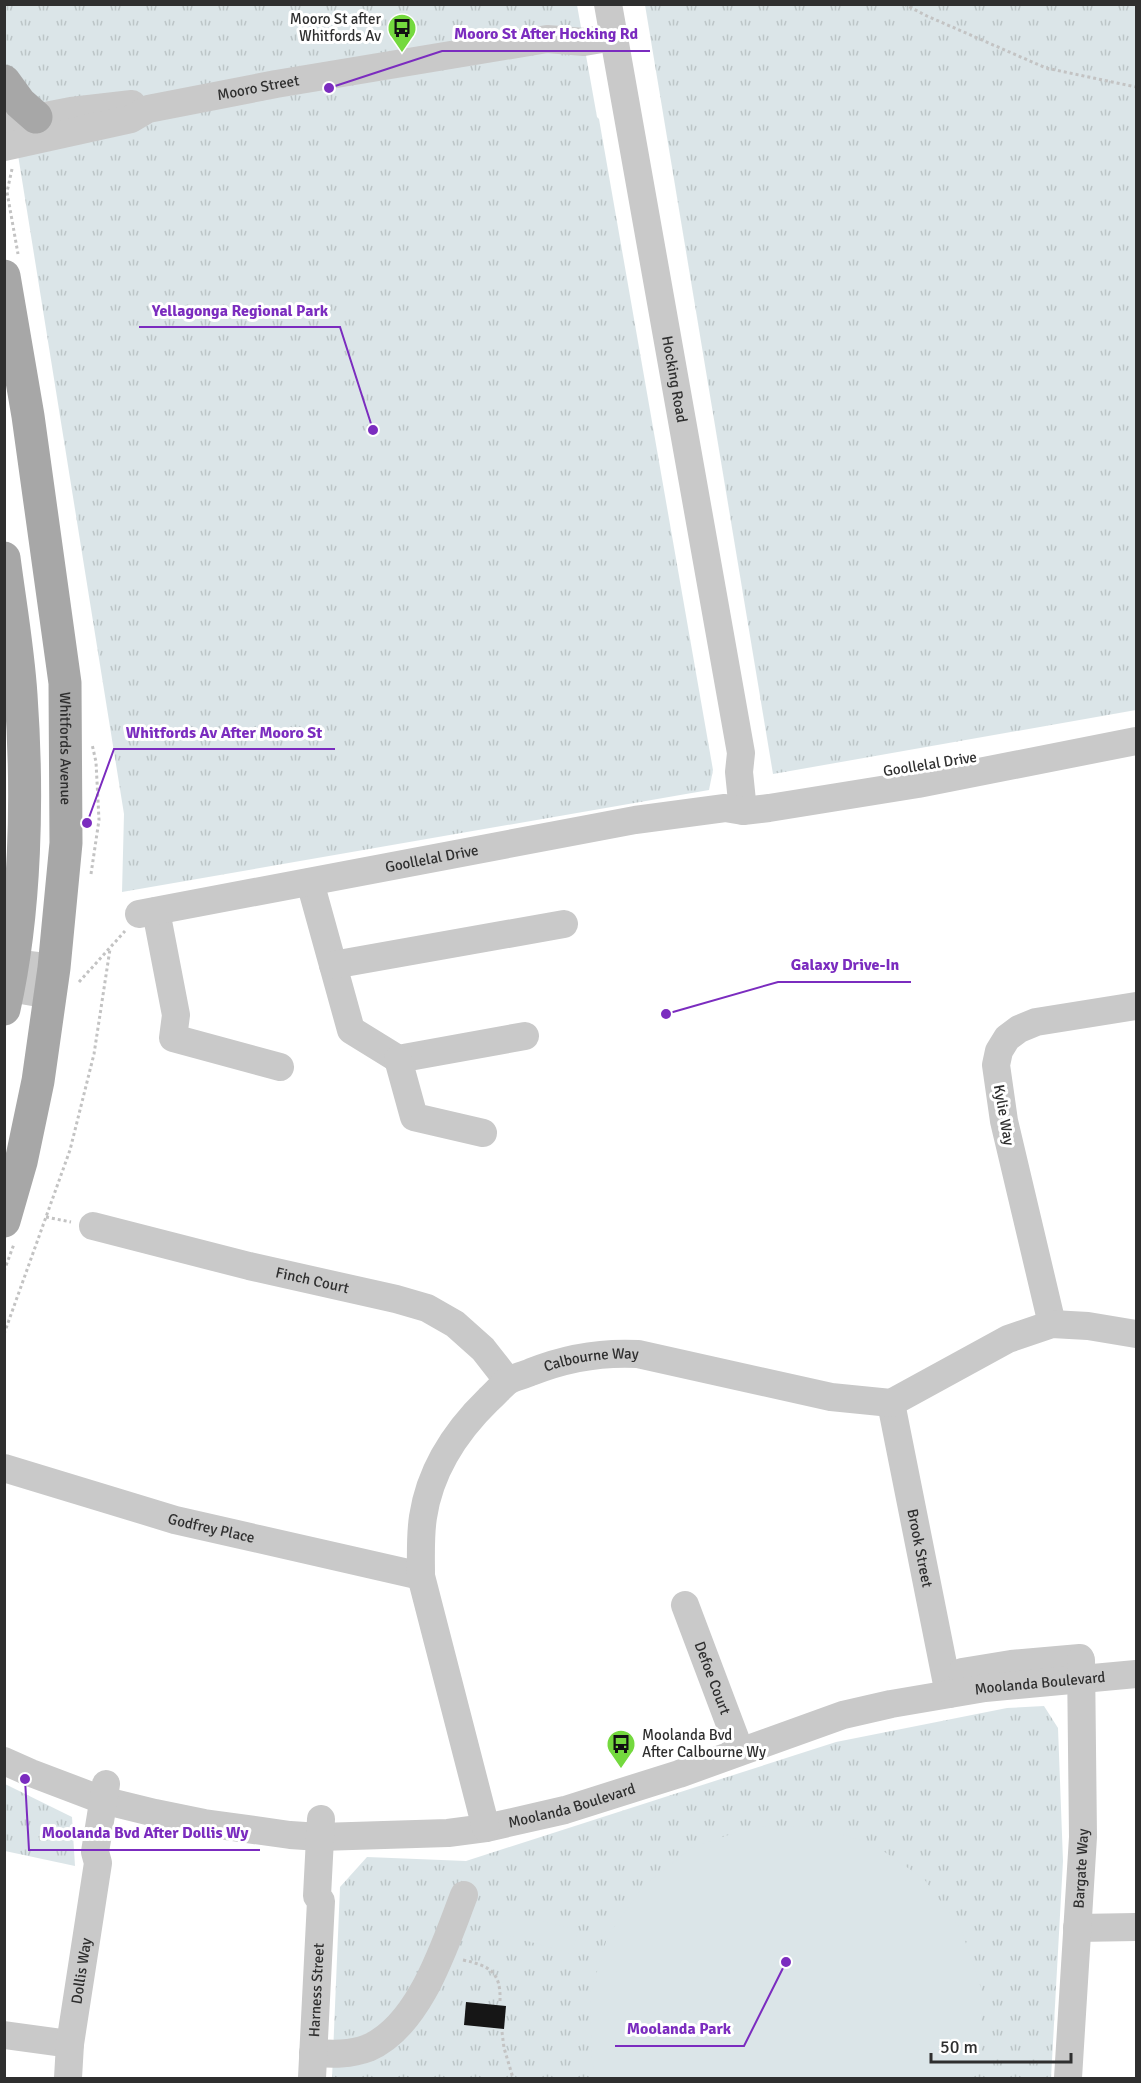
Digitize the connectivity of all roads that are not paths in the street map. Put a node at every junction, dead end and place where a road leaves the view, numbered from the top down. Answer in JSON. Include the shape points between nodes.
{"nodes":[{"id":1,"x":611,"y":20,"type":"edge"},
{"id":2,"x":4,"y":81,"type":"edge"},
{"id":3,"x":148,"y":110,"type":"junction"},
{"id":4,"x":36,"y":117,"type":"junction"},
{"id":5,"x":4,"y":124,"type":"edge"},
{"id":6,"x":4,"y":147,"type":"edge"},
{"id":7,"x":4,"y":276,"type":"edge"},
{"id":8,"x":4,"y":558,"type":"edge"},
{"id":9,"x":1137,"y":725,"type":"edge"},
{"id":10,"x":1137,"y":741,"type":"edge"},
{"id":11,"x":745,"y":804,"type":"junction"},
{"id":12,"x":310,"y":882,"type":"junction"},
{"id":13,"x":564,"y":924,"type":"dead end"},
{"id":14,"x":333,"y":965,"type":"junction"},
{"id":15,"x":7,"y":982,"type":"edge"},
{"id":16,"x":61,"y":982,"type":"junction"},
{"id":17,"x":1137,"y":1006,"type":"edge"},
{"id":18,"x":525,"y":1036,"type":"dead end"},
{"id":19,"x":398,"y":1059,"type":"junction"},
{"id":20,"x":280,"y":1067,"type":"dead end"},
{"id":21,"x":483,"y":1133,"type":"dead end"},
{"id":22,"x":4,"y":1221,"type":"edge"},
{"id":23,"x":93,"y":1226,"type":"dead end"},
{"id":24,"x":1052,"y":1324,"type":"junction"},
{"id":25,"x":1137,"y":1334,"type":"edge"},
{"id":26,"x":508,"y":1381,"type":"junction"},
{"id":27,"x":891,"y":1402,"type":"junction"},
{"id":28,"x":4,"y":1468,"type":"edge"},
{"id":29,"x":421,"y":1576,"type":"junction"},
{"id":30,"x":685,"y":1605,"type":"dead end"},
{"id":31,"x":1137,"y":1658,"type":"edge"},
{"id":32,"x":1081,"y":1668,"type":"junction"},
{"id":33,"x":1137,"y":1674,"type":"edge"},
{"id":34,"x":947,"y":1684,"type":"junction"},
{"id":35,"x":738,"y":1744,"type":"junction"},
{"id":36,"x":4,"y":1745,"type":"edge"},
{"id":37,"x":4,"y":1761,"type":"edge"},
{"id":38,"x":111,"y":1794,"type":"junction"},
{"id":39,"x":484,"y":1819,"type":"junction"},
{"id":40,"x":327,"y":1828,"type":"junction"},
{"id":41,"x":464,"y":1895,"type":"dead end"},
{"id":42,"x":1137,"y":1927,"type":"edge"},
{"id":43,"x":1077,"y":1928,"type":"junction"},
{"id":44,"x":4,"y":2035,"type":"edge"},
{"id":45,"x":70,"y":2044,"type":"junction"},
{"id":46,"x":313,"y":2066,"type":"edge"},
{"id":47,"x":68,"y":2079,"type":"edge"},
{"id":48,"x":1068,"y":2079,"type":"edge"}],
"edges":[{"from":1,"to":3,"type":"street","name":"Mooro Street","via":[[564,29],[547,39],[276,84]]},
{"from":1,"to":11,"type":"street","name":"Hocking Road","via":[[741,753],[739,772]]},
{"from":2,"to":4,"type":"main road"},
{"from":3,"to":4,"type":"street","name":"Mooro Street","via":[[133,104]]},
{"from":3,"to":6,"type":"street","name":"Mooro Street","via":[[131,119]]},
{"from":4,"to":5,"type":"street","name":"Mooro Street"},
{"from":7,"to":16,"type":"main road","name":"Whitfords Avenue","via":[[65,683],[66,843]]},
{"from":8,"to":15,"type":"main road","via":[[21,694],[24,776],[18,927]]},
{"from":9,"to":11,"type":"street","name":"Goollelal Drive","via":[[886,771]]},
{"from":10,"to":11,"type":"street","name":"Goollelal Drive","via":[[918,784]]},
{"from":11,"to":12,"type":"street","name":"Goollelal Drive","via":[[635,820]]},
{"from":12,"to":14,"type":"street"},
{"from":12,"to":20,"type":"street","name":"Goollelal Drive","via":[[148,913],[176,1015],[173,1038]]},
{"from":13,"to":14,"type":"street"},
{"from":14,"to":19,"type":"street","via":[[351,1030]]},
{"from":15,"to":16,"type":"street"},
{"from":16,"to":22,"type":"main road","name":"Whitfords Avenue"},
{"from":17,"to":24,"type":"street","name":"Kylie Way","via":[[1036,1022],[1018,1029],[999,1051],[996,1065],[1004,1121]]},
{"from":18,"to":19,"type":"street"},
{"from":19,"to":21,"type":"street","via":[[414,1117]]},
{"from":23,"to":26,"type":"street","name":"Finch Court","via":[[427,1308],[455,1324],[483,1349]]},
{"from":24,"to":25,"type":"street"},
{"from":24,"to":27,"type":"street","via":[[1008,1339]]},
{"from":26,"to":27,"type":"street","name":"Calbourne Way","via":[[580,1357],[638,1354],[831,1398]]},
{"from":26,"to":29,"type":"street","name":"Calbourne Way","via":[[478,1410],[441,1461],[423,1516]]},
{"from":27,"to":34,"type":"street","name":"Brook Street"},
{"from":28,"to":29,"type":"street","name":"Godfrey Place","via":[[175,1520]]},
{"from":29,"to":39,"type":"street","name":"Calbourne Way"},
{"from":30,"to":35,"type":"street","name":"Defoe Court"},
{"from":31,"to":32,"type":"street","name":"Moolanda Boulevard"},
{"from":32,"to":33,"type":"street","name":"Moolanda Boulevard"},
{"from":32,"to":34,"type":"street","name":"Moolanda Boulevard","via":[[1011,1664]]},
{"from":32,"to":43,"type":"street","name":"Bargate Way","via":[[1083,1837]]},
{"from":34,"to":35,"type":"street","name":"Moolanda Boulevard","via":[[829,1703]]},
{"from":35,"to":39,"type":"street","name":"Moolanda Boulevard"},
{"from":36,"to":38,"type":"street","name":"Moolanda Boulevard"},
{"from":37,"to":38,"type":"street","name":"Moolanda Boulevard","via":[[31,1773]]},
{"from":38,"to":40,"type":"street","name":"Moolanda Boulevard","via":[[172,1800]]},
{"from":38,"to":45,"type":"street","name":"Dollis Way","via":[[109,1851],[98,1863]]},
{"from":39,"to":40,"type":"street","name":"Moolanda Boulevard","via":[[440,1816]]},
{"from":40,"to":46,"type":"street","name":"Harness Street","via":[[328,1895],[321,1901]]},
{"from":41,"to":46,"type":"street","via":[[423,1990],[393,2031],[379,2042]]},
{"from":42,"to":43,"type":"street"},
{"from":43,"to":48,"type":"street","name":"Bargate Way"},
{"from":44,"to":45,"type":"street"},
{"from":45,"to":47,"type":"street","name":"Dollis Way"}]}
